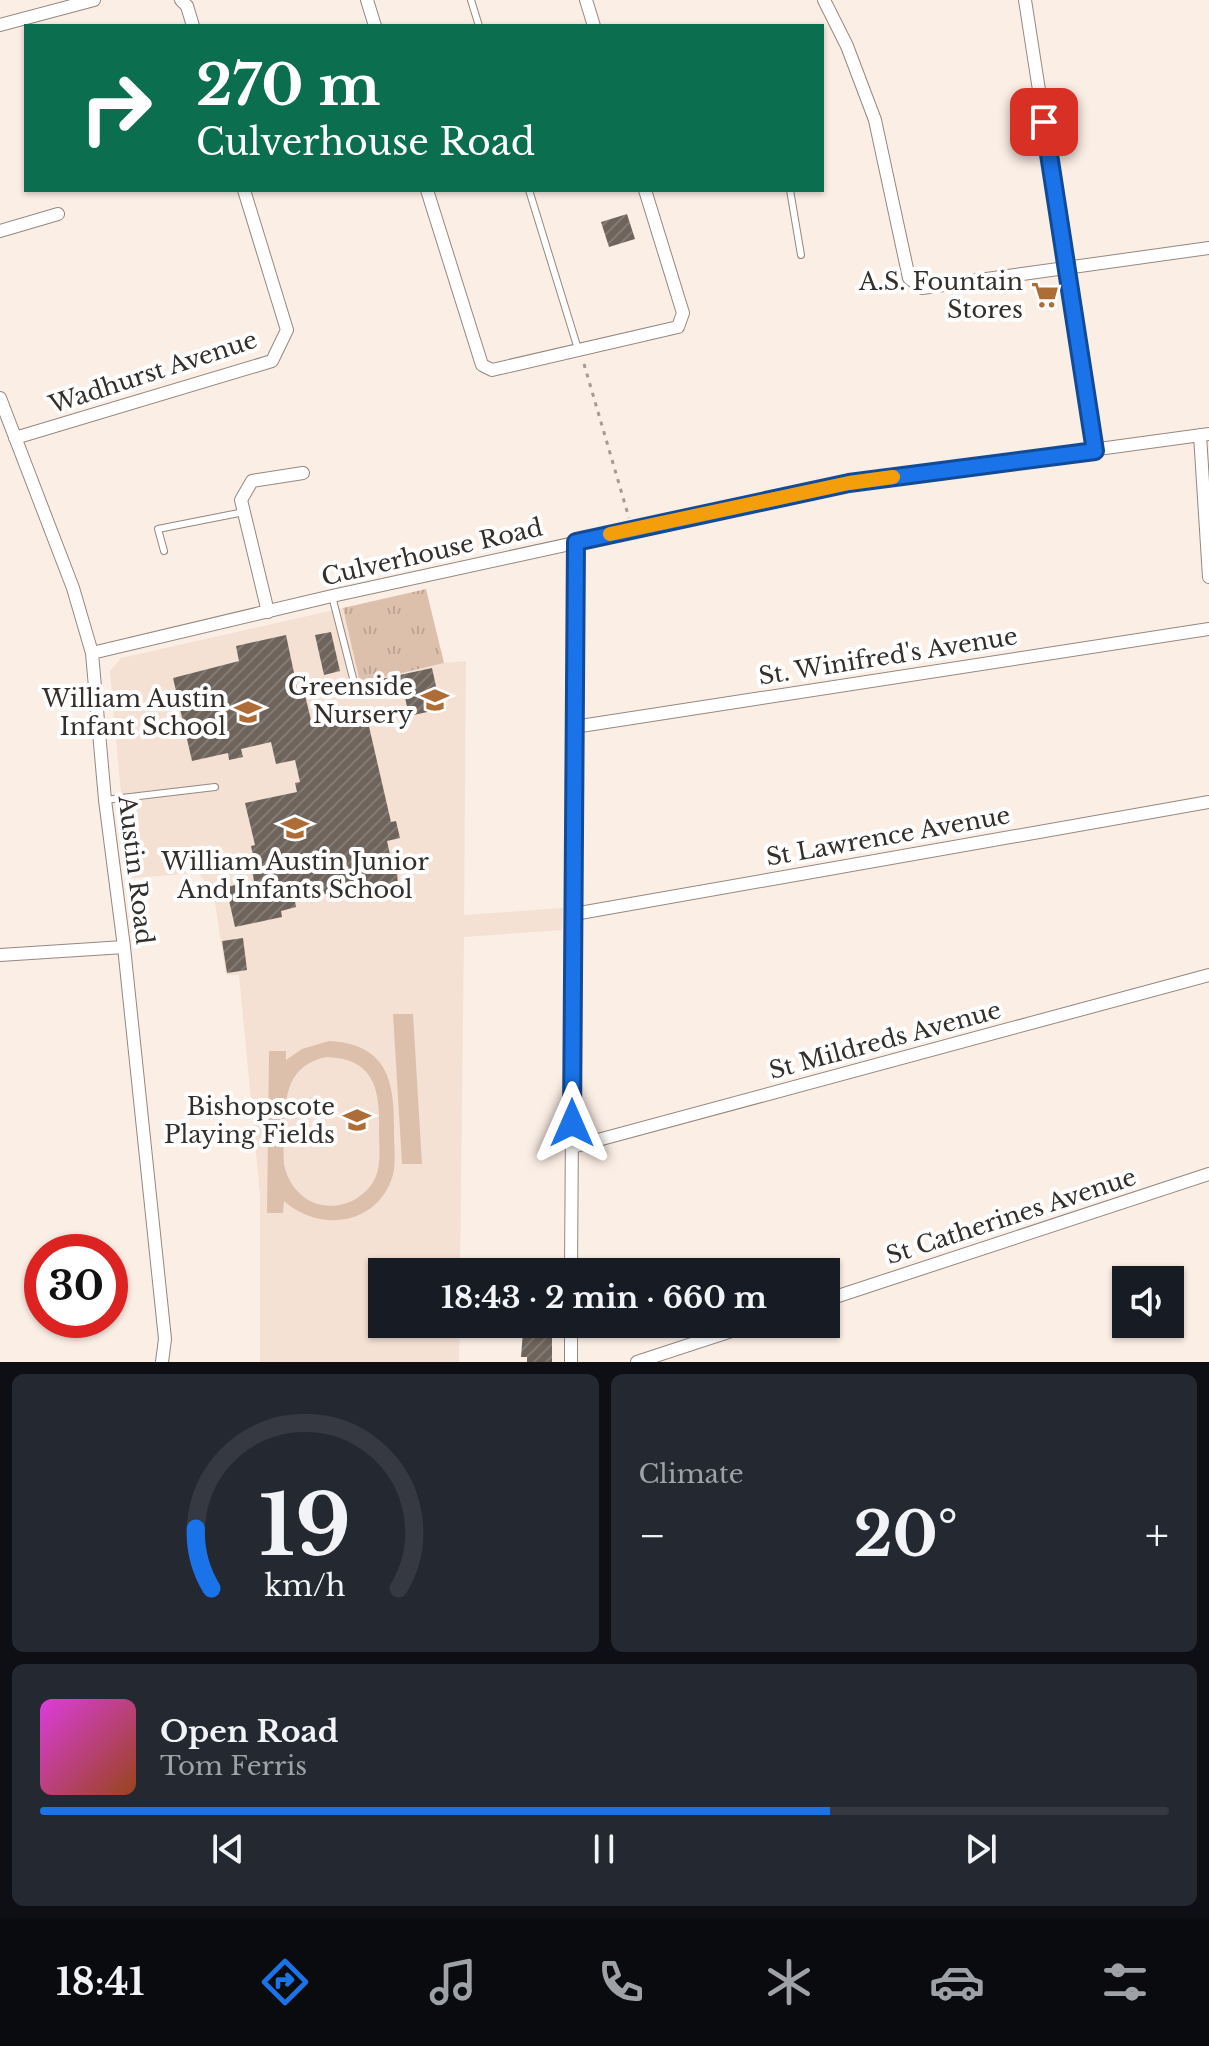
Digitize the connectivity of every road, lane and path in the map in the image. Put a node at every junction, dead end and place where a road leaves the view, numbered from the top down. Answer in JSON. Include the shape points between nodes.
{"nodes":[{"id":1,"x":94,"y":0,"type":"edge"},
{"id":2,"x":181,"y":0,"type":"edge"},
{"id":3,"x":367,"y":0,"type":"edge"},
{"id":4,"x":471,"y":0,"type":"edge"},
{"id":5,"x":586,"y":0,"type":"edge"},
{"id":6,"x":824,"y":0,"type":"edge"},
{"id":7,"x":1025,"y":0,"type":"edge"},
{"id":8,"x":192,"y":24,"type":"edge"},
{"id":9,"x":374,"y":24,"type":"edge"},
{"id":10,"x":478,"y":24,"type":"edge"},
{"id":11,"x":593,"y":24,"type":"edge"},
{"id":12,"x":0,"y":25,"type":"edge"},
{"id":13,"x":245,"y":192,"type":"edge"},
{"id":14,"x":428,"y":192,"type":"edge"},
{"id":15,"x":530,"y":192,"type":"edge"},
{"id":16,"x":646,"y":192,"type":"edge"},
{"id":17,"x":790,"y":192,"type":"edge"},
{"id":18,"x":58,"y":214,"type":"dead end"},
{"id":19,"x":0,"y":231,"type":"edge"},
{"id":20,"x":1209,"y":248,"type":"edge"},
{"id":21,"x":801,"y":255,"type":"dead end"},
{"id":22,"x":1067,"y":268,"type":"junction"},
{"id":23,"x":578,"y":349,"type":"junction"},
{"id":24,"x":0,"y":398,"type":"edge"},
{"id":25,"x":1205,"y":435,"type":"edge"},
{"id":26,"x":15,"y":438,"type":"junction"},
{"id":27,"x":1095,"y":451,"type":"junction"},
{"id":28,"x":303,"y":473,"type":"dead end"},
{"id":29,"x":244,"y":512,"type":"junction"},
{"id":30,"x":632,"y":529,"type":"junction"},
{"id":31,"x":576,"y":542,"type":"junction"},
{"id":32,"x":164,"y":551,"type":"dead end"},
{"id":33,"x":1209,"y":577,"type":"edge"},
{"id":34,"x":332,"y":596,"type":"junction"},
{"id":35,"x":268,"y":612,"type":"junction"},
{"id":36,"x":1209,"y":629,"type":"edge"},
{"id":37,"x":92,"y":653,"type":"junction"},
{"id":38,"x":375,"y":685,"type":"dead end"},
{"id":39,"x":574,"y":727,"type":"junction"},
{"id":40,"x":215,"y":787,"type":"dead end"},
{"id":41,"x":105,"y":800,"type":"junction"},
{"id":42,"x":1209,"y":802,"type":"edge"},
{"id":43,"x":574,"y":914,"type":"junction"},
{"id":44,"x":124,"y":947,"type":"junction"},
{"id":45,"x":0,"y":955,"type":"edge"},
{"id":46,"x":1209,"y":975,"type":"edge"},
{"id":47,"x":572,"y":1147,"type":"junction"},
{"id":48,"x":1209,"y":1174,"type":"edge"},
{"id":49,"x":571,"y":1258,"type":"edge"},
{"id":50,"x":840,"y":1295,"type":"edge"},
{"id":51,"x":571,"y":1338,"type":"edge"},
{"id":52,"x":710,"y":1338,"type":"edge"},
{"id":53,"x":162,"y":1362,"type":"edge"},
{"id":54,"x":571,"y":1362,"type":"edge"},
{"id":55,"x":637,"y":1362,"type":"edge"}],
"edges":[{"from":1,"to":12,"type":"street"},
{"from":2,"to":8,"type":"street"},
{"from":3,"to":9,"type":"street"},
{"from":4,"to":10,"type":"lane"},
{"from":5,"to":11,"type":"street"},
{"from":6,"to":22,"type":"street","via":[[875,120],[909,278],[922,288]]},
{"from":7,"to":22,"type":"street"},
{"from":13,"to":26,"type":"street","name":"Wadhurst Avenue","via":[[287,330],[272,361]]},
{"from":14,"to":23,"type":"street","via":[[482,365],[492,370]]},
{"from":15,"to":23,"type":"lane"},
{"from":16,"to":23,"type":"street","via":[[683,313],[678,327]]},
{"from":17,"to":21,"type":"lane"},
{"from":18,"to":19,"type":"street"},
{"from":20,"to":22,"type":"street"},
{"from":22,"to":27,"type":"street"},
{"from":23,"to":30,"type":"path"},
{"from":24,"to":26,"type":"street","name":"Austin Road"},
{"from":25,"to":27,"type":"street","name":"Culverhouse Road"},
{"from":25,"to":33,"type":"street"},
{"from":26,"to":37,"type":"street","name":"Austin Road","via":[[73,588]]},
{"from":27,"to":30,"type":"street","name":"Culverhouse Road","via":[[849,483]]},
{"from":28,"to":29,"type":"street","via":[[252,481],[241,500]]},
{"from":29,"to":32,"type":"lane","via":[[158,529]]},
{"from":29,"to":35,"type":"street"},
{"from":30,"to":31,"type":"street","name":"Culverhouse Road"},
{"from":31,"to":34,"type":"street","name":"Culverhouse Road"},
{"from":31,"to":39,"type":"street"},
{"from":34,"to":35,"type":"street","name":"Culverhouse Road"},
{"from":34,"to":38,"type":"lane","via":[[356,690]]},
{"from":35,"to":37,"type":"street","name":"Culverhouse Road"},
{"from":36,"to":39,"type":"street","name":"St. Winifred's Avenue"},
{"from":37,"to":41,"type":"street","name":"Austin Road"},
{"from":39,"to":43,"type":"street"},
{"from":40,"to":41,"type":"lane"},
{"from":41,"to":44,"type":"street","name":"Austin Road"},
{"from":42,"to":43,"type":"street","name":"St Lawrence Avenue"},
{"from":43,"to":47,"type":"street"},
{"from":44,"to":45,"type":"street"},
{"from":44,"to":53,"type":"street","name":"Austin Road","via":[[165,1339]]},
{"from":46,"to":47,"type":"street","name":"St Mildreds Avenue"},
{"from":47,"to":49,"type":"street"},
{"from":48,"to":50,"type":"street","name":"St Catherines Avenue"},
{"from":51,"to":54,"type":"street"},
{"from":52,"to":55,"type":"street"}]}
